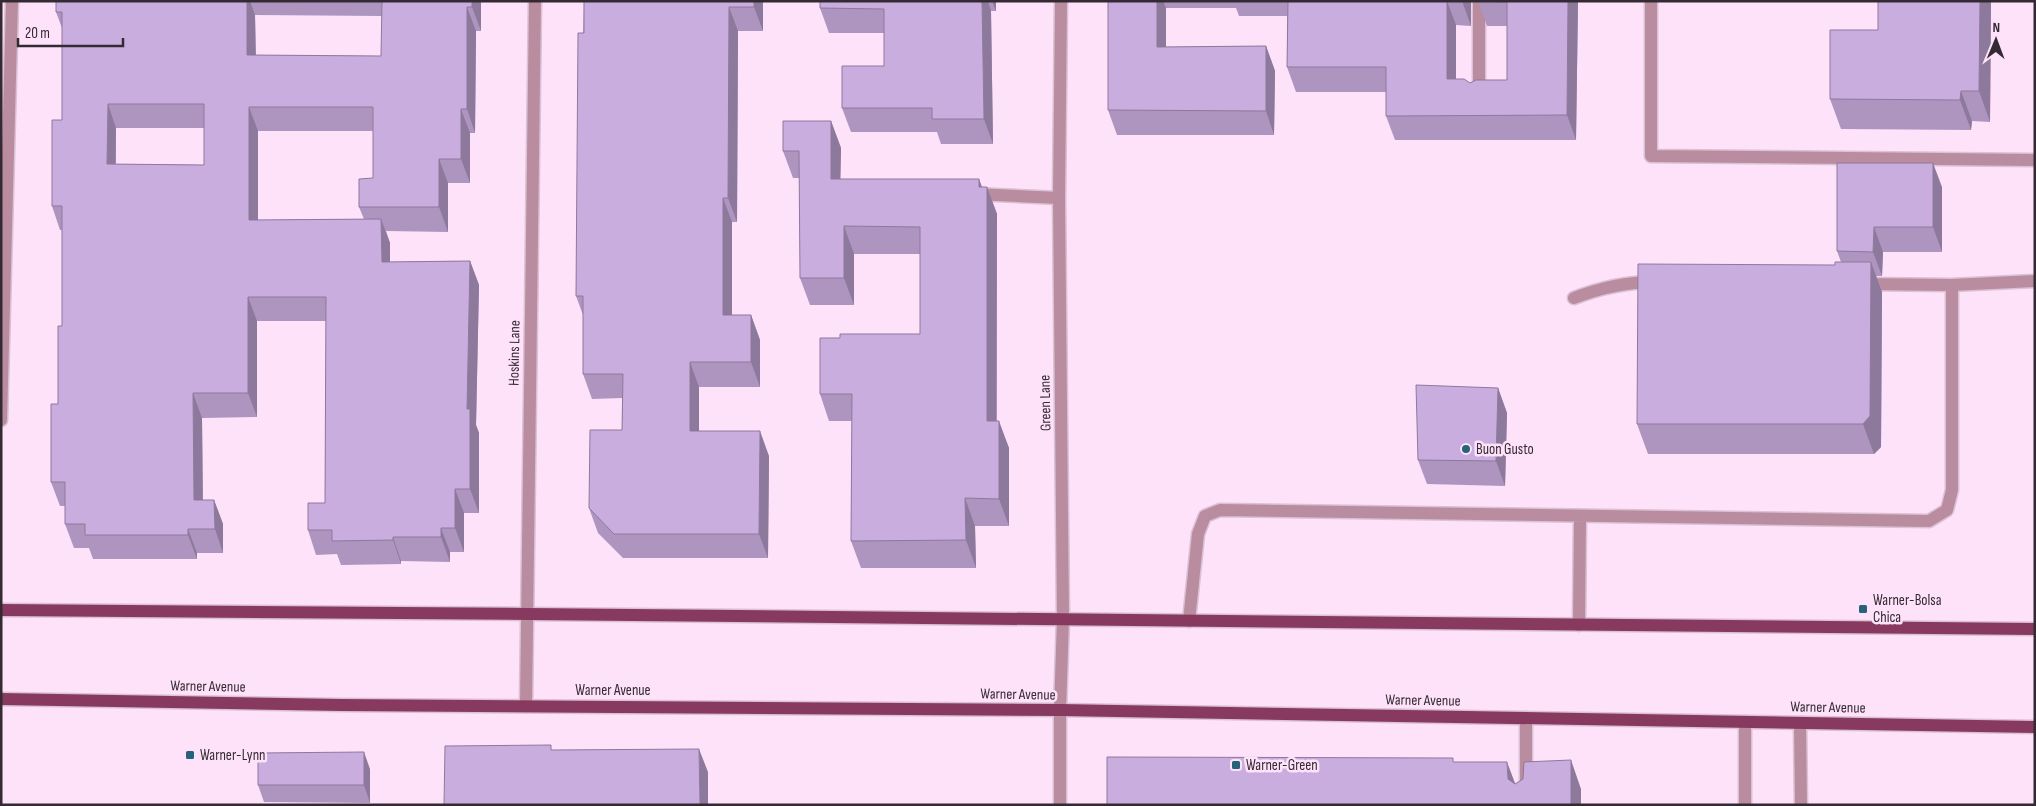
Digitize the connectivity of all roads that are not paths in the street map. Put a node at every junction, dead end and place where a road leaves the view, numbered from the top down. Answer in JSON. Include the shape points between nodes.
{"nodes":[{"id":1,"x":12,"y":1,"type":"edge"},
{"id":2,"x":535,"y":1,"type":"edge"},
{"id":3,"x":1061,"y":1,"type":"edge"},
{"id":4,"x":1479,"y":1,"type":"edge"},
{"id":5,"x":1651,"y":1,"type":"edge"},
{"id":6,"x":1479,"y":99,"type":"edge"},
{"id":7,"x":2035,"y":160,"type":"edge"},
{"id":8,"x":963,"y":193,"type":"edge"},
{"id":9,"x":1059,"y":198,"type":"junction"},
{"id":10,"x":3,"y":268,"type":"edge"},
{"id":11,"x":2035,"y":281,"type":"edge"},
{"id":12,"x":1663,"y":282,"type":"edge"},
{"id":13,"x":1852,"y":284,"type":"edge"},
{"id":14,"x":1952,"y":285,"type":"junction"},
{"id":15,"x":1574,"y":298,"type":"dead end"},
{"id":16,"x":1,"y":420,"type":"edge"},
{"id":17,"x":1580,"y":516,"type":"junction"},
{"id":18,"x":1,"y":610,"type":"edge"},
{"id":19,"x":528,"y":614,"type":"junction"},
{"id":20,"x":1063,"y":619,"type":"junction"},
{"id":21,"x":1190,"y":621,"type":"junction"},
{"id":22,"x":1580,"y":625,"type":"junction"},
{"id":23,"x":2035,"y":629,"type":"edge"},
{"id":24,"x":1,"y":699,"type":"edge"},
{"id":25,"x":526,"y":706,"type":"junction"},
{"id":26,"x":1060,"y":710,"type":"junction"},
{"id":27,"x":1526,"y":718,"type":"junction"},
{"id":28,"x":1745,"y":722,"type":"junction"},
{"id":29,"x":1800,"y":722,"type":"junction"},
{"id":30,"x":2035,"y":727,"type":"edge"},
{"id":31,"x":1060,"y":805,"type":"edge"},
{"id":32,"x":1526,"y":805,"type":"edge"},
{"id":33,"x":1745,"y":805,"type":"edge"},
{"id":34,"x":1801,"y":805,"type":"edge"}],
"edges":[{"from":1,"to":10,"type":"street"},
{"from":2,"to":19,"type":"street","name":"Hoskins Lane"},
{"from":3,"to":9,"type":"street","name":"Green Lane"},
{"from":4,"to":6,"type":"street"},
{"from":5,"to":7,"type":"street","via":[[1651,156]]},
{"from":8,"to":9,"type":"street"},
{"from":9,"to":20,"type":"street","name":"Green Lane"},
{"from":10,"to":16,"type":"street"},
{"from":11,"to":14,"type":"street"},
{"from":12,"to":15,"type":"street","via":[[1633,282]]},
{"from":13,"to":14,"type":"street"},
{"from":14,"to":17,"type":"street","via":[[1952,490],[1947,510],[1929,521]]},
{"from":17,"to":21,"type":"street","via":[[1220,510],[1205,516],[1198,534]]},
{"from":17,"to":22,"type":"street"},
{"from":18,"to":19,"type":"main road"},
{"from":19,"to":20,"type":"main road"},
{"from":19,"to":25,"type":"street","name":"Hoskins Lane"},
{"from":20,"to":21,"type":"main road"},
{"from":20,"to":26,"type":"street","name":"Green Lane"},
{"from":21,"to":22,"type":"main road"},
{"from":22,"to":23,"type":"main road"},
{"from":24,"to":25,"type":"main road","name":"Warner Avenue"},
{"from":25,"to":26,"type":"main road","name":"Warner Avenue"},
{"from":26,"to":27,"type":"main road","name":"Warner Avenue"},
{"from":26,"to":31,"type":"street","name":"Green Lane"},
{"from":27,"to":28,"type":"main road","name":"Warner Avenue"},
{"from":27,"to":32,"type":"street"},
{"from":28,"to":29,"type":"main road","name":"Warner Avenue"},
{"from":28,"to":33,"type":"street"},
{"from":29,"to":30,"type":"main road","name":"Warner Avenue"},
{"from":29,"to":34,"type":"street"}]}
